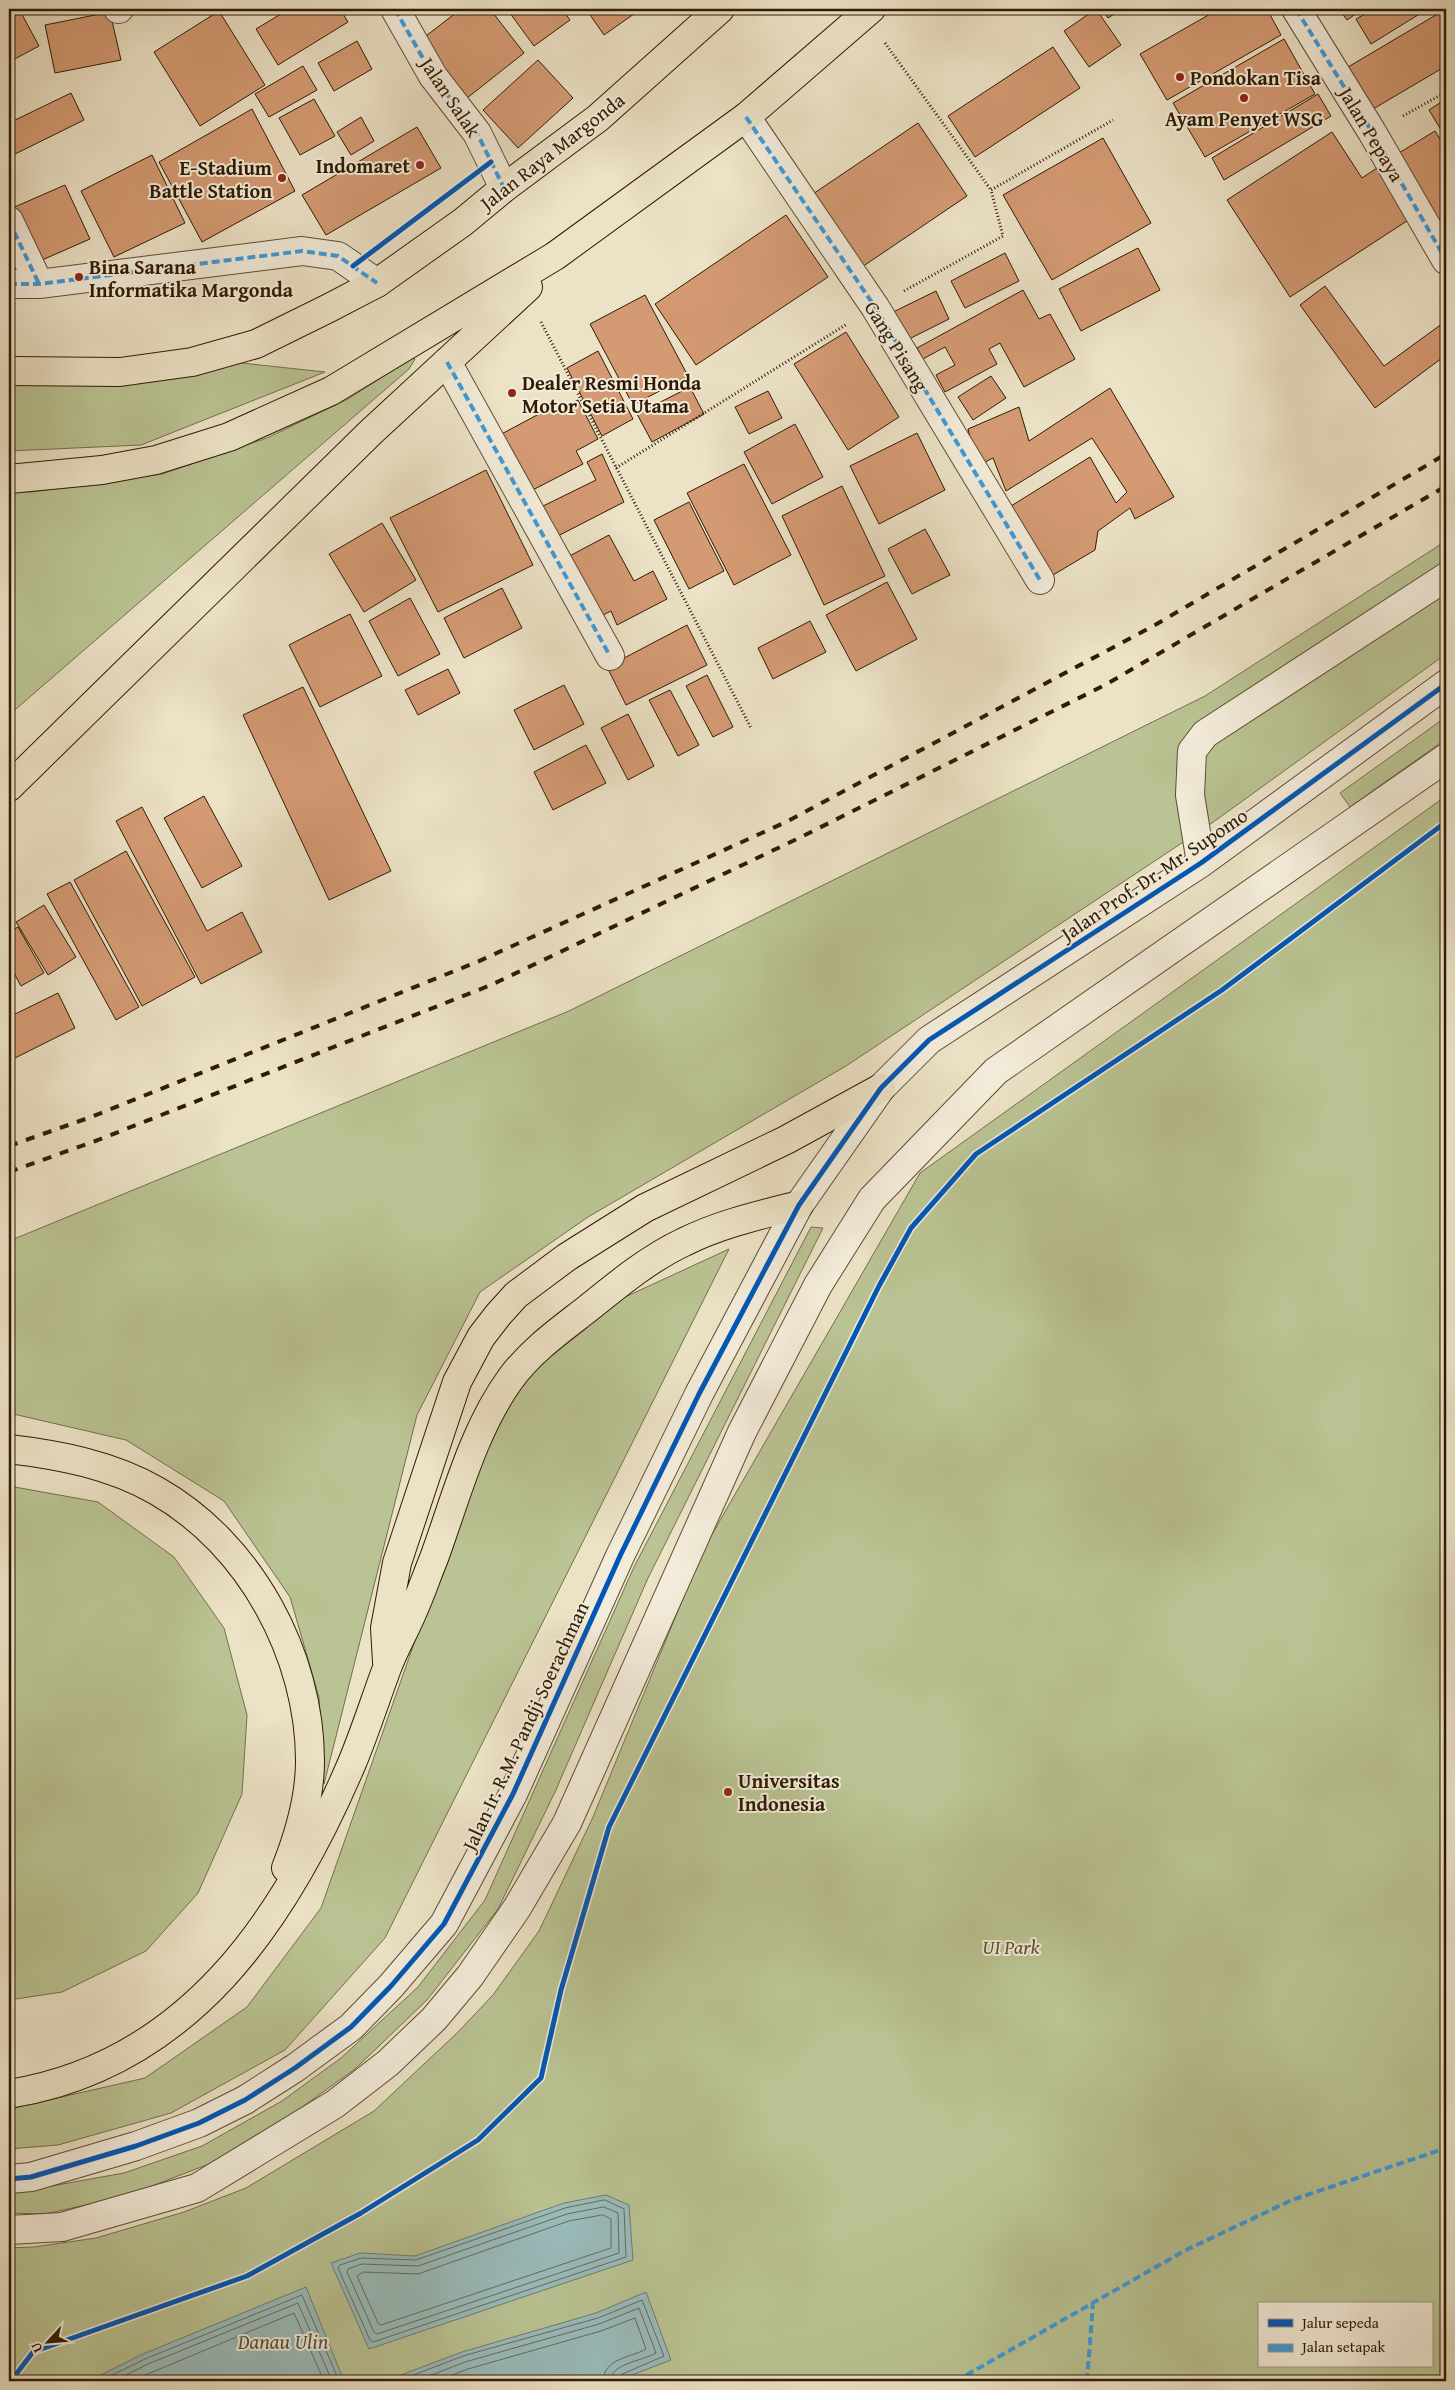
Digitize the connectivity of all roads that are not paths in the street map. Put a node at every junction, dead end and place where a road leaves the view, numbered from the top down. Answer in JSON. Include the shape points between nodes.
{"nodes":[{"id":1,"x":395,"y":9,"type":"edge"},
{"id":2,"x":720,"y":9,"type":"edge"},
{"id":3,"x":1296,"y":9,"type":"edge"},
{"id":4,"x":868,"y":12,"type":"edge"},
{"id":5,"x":746,"y":117,"type":"junction"},
{"id":6,"x":504,"y":188,"type":"junction"},
{"id":7,"x":9,"y":221,"type":"edge"},
{"id":8,"x":555,"y":256,"type":"junction"},
{"id":9,"x":1446,"y":260,"type":"edge"},
{"id":10,"x":377,"y":283,"type":"junction"},
{"id":11,"x":9,"y":284,"type":"edge"},
{"id":12,"x":39,"y":284,"type":"junction"},
{"id":13,"x":447,"y":362,"type":"junction"},
{"id":14,"x":9,"y":372,"type":"edge"},
{"id":15,"x":9,"y":479,"type":"edge"},
{"id":16,"x":1446,"y":577,"type":"edge"},
{"id":17,"x":1040,"y":580,"type":"dead end"},
{"id":18,"x":610,"y":656,"type":"dead end"},
{"id":19,"x":1446,"y":684,"type":"edge"},
{"id":20,"x":1446,"y":758,"type":"edge"},
{"id":21,"x":9,"y":787,"type":"edge"},
{"id":22,"x":1201,"y":863,"type":"junction"},
{"id":23,"x":881,"y":1088,"type":"junction"},
{"id":24,"x":798,"y":1204,"type":"junction"},
{"id":25,"x":9,"y":1449,"type":"edge"},
{"id":26,"x":388,"y":1666,"type":"junction"},
{"id":27,"x":263,"y":1927,"type":"junction"},
{"id":28,"x":9,"y":2094,"type":"edge"},
{"id":29,"x":9,"y":2178,"type":"edge"},
{"id":30,"x":9,"y":2230,"type":"edge"}],
"edges":[{"from":1,"to":6,"type":"street","name":"Jalan Salak","via":[[433,76],[477,133]]},
{"from":2,"to":6,"type":"main road","name":"Jalan Raya Margonda","via":[[598,118]]},
{"from":3,"to":9,"type":"street","name":"Jalan Pepaya"},
{"from":4,"to":5,"type":"main road"},
{"from":5,"to":8,"type":"main road"},
{"from":5,"to":17,"type":"street","name":"Gang Pisang","via":[[875,307]]},
{"from":6,"to":10,"type":"main road","name":"Jalan Raya Margonda","via":[[463,222]]},
{"from":7,"to":12,"type":"street"},
{"from":8,"to":13,"type":"main road","via":[[524,290]]},
{"from":8,"to":15,"type":"main road","via":[[331,391],[229,437],[147,462]]},
{"from":10,"to":12,"type":"street","via":[[338,256],[302,251]]},
{"from":10,"to":14,"type":"main road","name":"Jalan Raya Margonda","via":[[256,344],[210,358],[120,372]]},
{"from":11,"to":12,"type":"street"},
{"from":13,"to":18,"type":"street"},
{"from":13,"to":21,"type":"main road","via":[[371,432]]},
{"from":16,"to":22,"type":"street","via":[[1204,734],[1192,752],[1190,795]]},
{"from":19,"to":22,"type":"street","name":"Jalan Prof. Dr. Mr. Supomo"},
{"from":20,"to":30,"type":"street","via":[[996,1071],[872,1199],[818,1285],[742,1432],[567,1823],[517,1908],[470,1976],[434,2019],[388,2063],[335,2104],[197,2188],[62,2227]]},
{"from":22,"to":23,"type":"street","name":"Jalan Prof. Dr. Mr. Supomo","via":[[929,1040]]},
{"from":23,"to":24,"type":"street","name":"Jalan Ir. R.M. Pandji Soerachman"},
{"from":23,"to":26,"type":"main road","via":[[786,1140],[645,1208],[567,1257],[516,1295],[498,1315],[457,1382],[397,1563],[385,1628]]},
{"from":24,"to":26,"type":"main road","via":[[722,1226],[646,1263],[527,1359],[499,1397],[483,1426],[414,1609]]},
{"from":24,"to":29,"type":"street","name":"Jalan Ir. R.M. Pandji Soerachman","via":[[699,1394],[620,1556],[513,1794],[444,1924],[392,1986],[351,2027],[245,2100],[136,2146],[31,2177]]},
{"from":25,"to":27,"type":"main road","via":[[78,1460],[115,1472],[156,1491],[193,1515],[218,1539],[268,1605],[288,1645],[300,1685],[310,1762],[306,1803],[294,1846]]},
{"from":26,"to":27,"type":"main road","via":[[336,1799],[298,1872]]},
{"from":27,"to":28,"type":"main road","via":[[221,1980],[194,2007],[143,2046],[74,2079]]}]}
